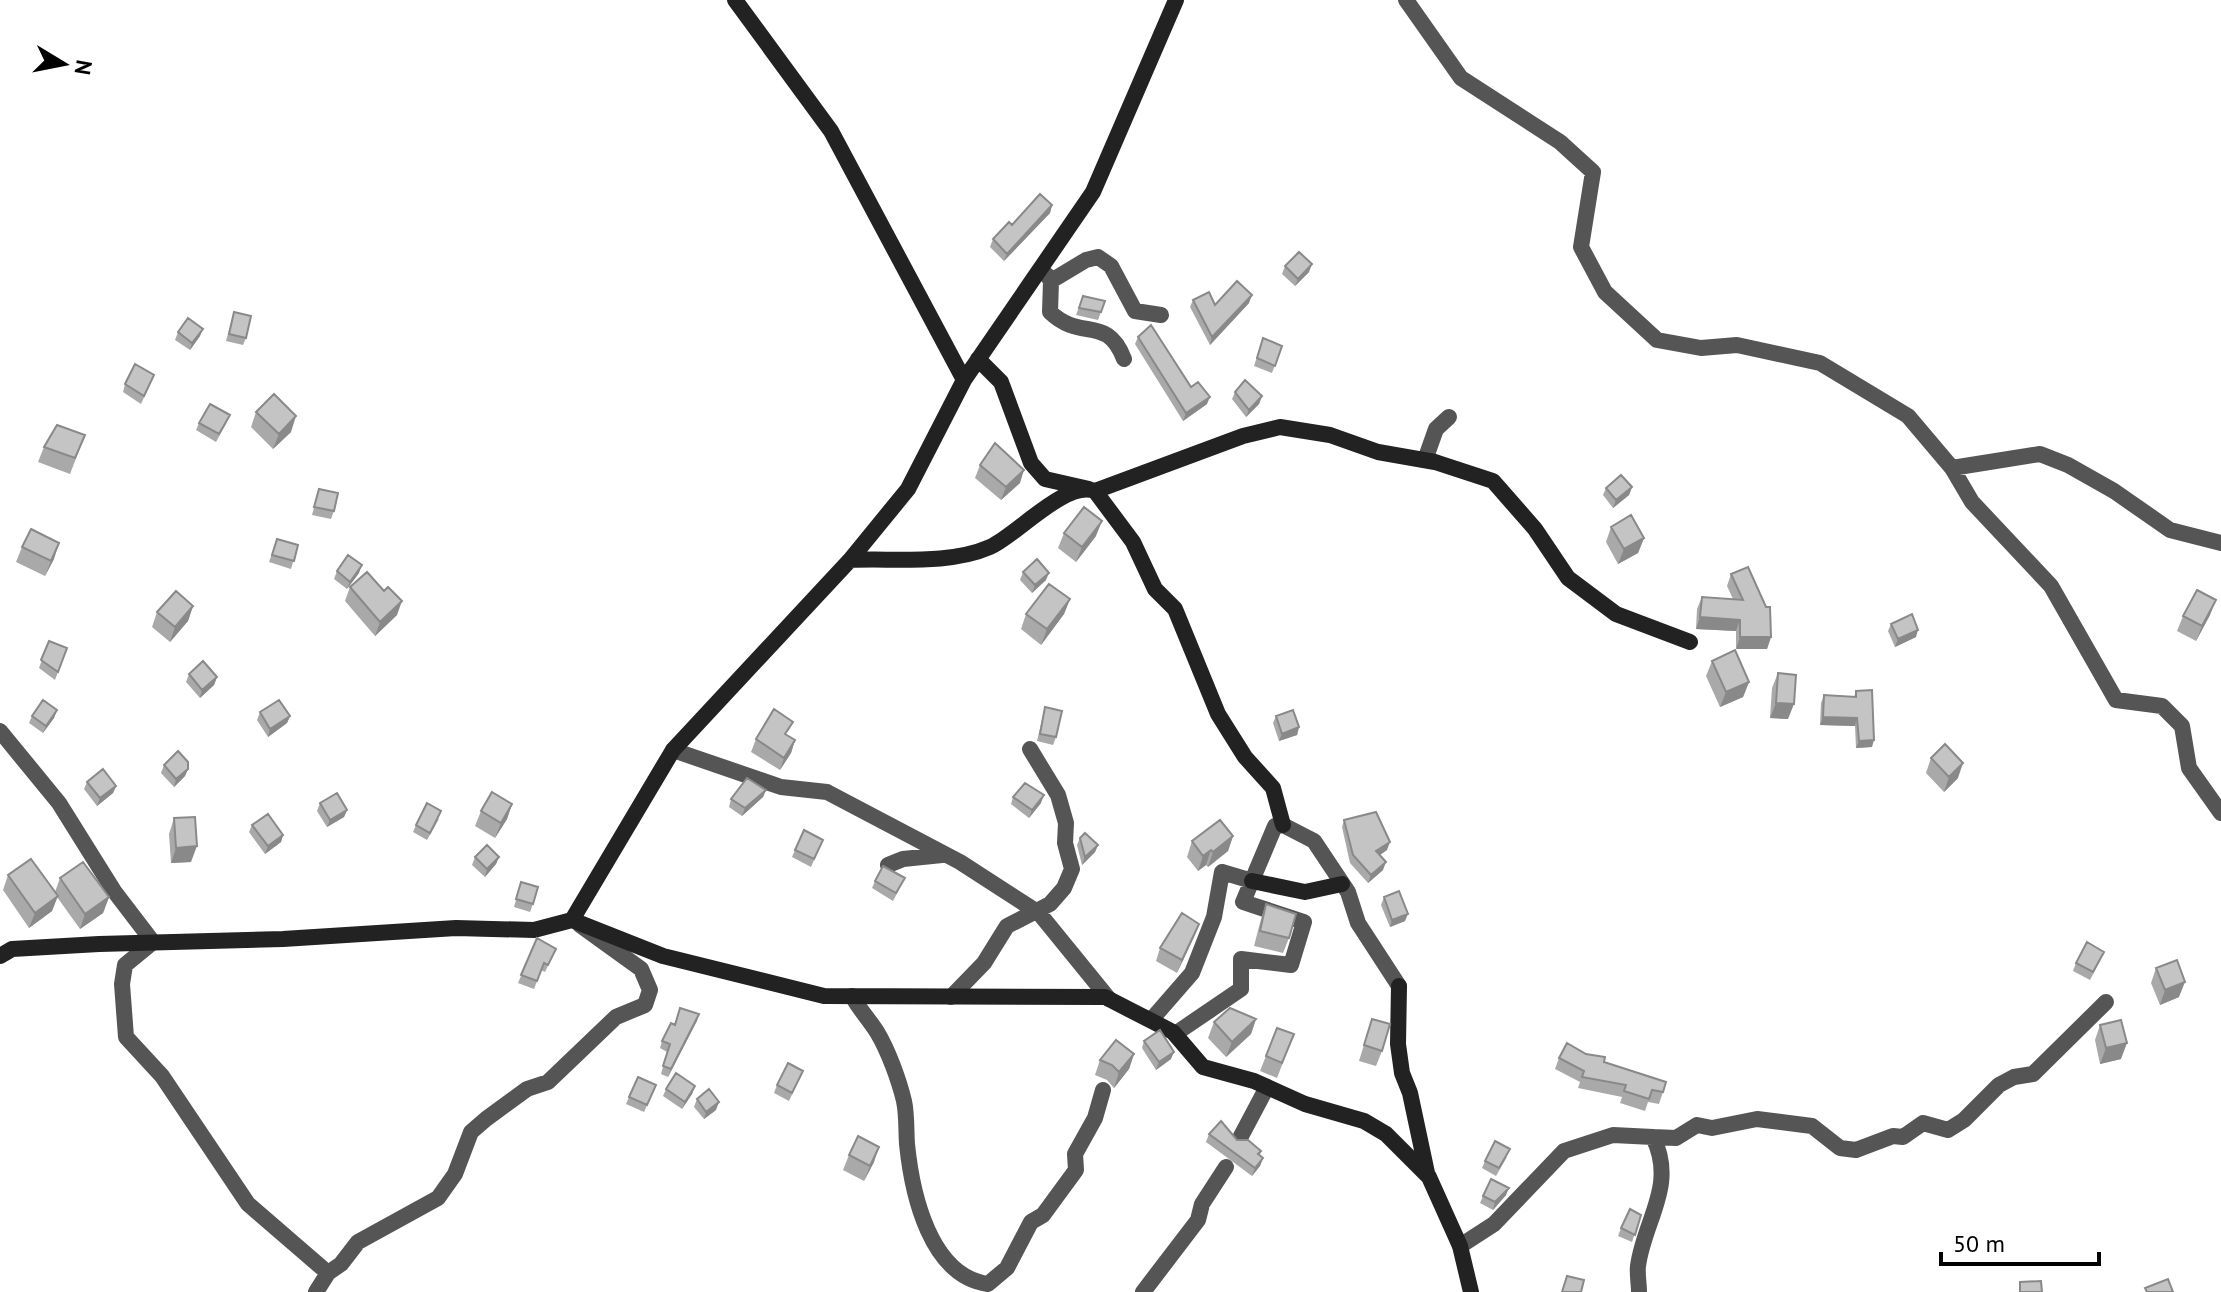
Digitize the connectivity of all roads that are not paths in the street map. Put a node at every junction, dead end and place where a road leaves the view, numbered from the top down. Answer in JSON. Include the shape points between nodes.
{"nodes":[{"id":1,"x":735,"y":0,"type":"edge"},
{"id":2,"x":1176,"y":0,"type":"edge"},
{"id":3,"x":1406,"y":0,"type":"edge"},
{"id":4,"x":1046,"y":274,"type":"junction"},
{"id":5,"x":1161,"y":315,"type":"dead end"},
{"id":6,"x":978,"y":359,"type":"junction"},
{"id":7,"x":1124,"y":359,"type":"dead end"},
{"id":8,"x":964,"y":380,"type":"junction"},
{"id":9,"x":1449,"y":417,"type":"dead end"},
{"id":10,"x":1425,"y":460,"type":"junction"},
{"id":11,"x":1952,"y":468,"type":"junction"},
{"id":12,"x":1092,"y":490,"type":"junction"},
{"id":13,"x":2221,"y":543,"type":"edge"},
{"id":14,"x":850,"y":560,"type":"junction"},
{"id":15,"x":1690,"y":642,"type":"dead end"},
{"id":16,"x":0,"y":731,"type":"edge"},
{"id":17,"x":1030,"y":749,"type":"dead end"},
{"id":18,"x":673,"y":750,"type":"junction"},
{"id":19,"x":2221,"y":813,"type":"edge"},
{"id":20,"x":1283,"y":825,"type":"junction"},
{"id":21,"x":948,"y":855,"type":"junction"},
{"id":22,"x":888,"y":865,"type":"edge"},
{"id":23,"x":1252,"y":881,"type":"junction"},
{"id":24,"x":1342,"y":884,"type":"junction"},
{"id":25,"x":1039,"y":913,"type":"junction"},
{"id":26,"x":572,"y":920,"type":"junction"},
{"id":27,"x":153,"y":942,"type":"junction"},
{"id":28,"x":4,"y":949,"type":"edge"},
{"id":29,"x":852,"y":996,"type":"junction"},
{"id":30,"x":951,"y":997,"type":"junction"},
{"id":31,"x":1109,"y":999,"type":"junction"},
{"id":32,"x":2106,"y":1002,"type":"dead end"},
{"id":33,"x":1152,"y":1019,"type":"junction"},
{"id":34,"x":1175,"y":1034,"type":"junction"},
{"id":35,"x":1267,"y":1087,"type":"junction"},
{"id":36,"x":1103,"y":1090,"type":"dead end"},
{"id":37,"x":1653,"y":1137,"type":"junction"},
{"id":38,"x":1240,"y":1138,"type":"edge"},
{"id":39,"x":1226,"y":1167,"type":"dead end"},
{"id":40,"x":1429,"y":1177,"type":"junction"},
{"id":41,"x":1460,"y":1246,"type":"junction"},
{"id":42,"x":328,"y":1273,"type":"junction"},
{"id":43,"x":990,"y":1288,"type":"edge"},
{"id":44,"x":316,"y":1292,"type":"edge"},
{"id":45,"x":1143,"y":1292,"type":"edge"},
{"id":46,"x":1471,"y":1292,"type":"edge"},
{"id":47,"x":1639,"y":1292,"type":"edge"}],
"edges":[{"from":1,"to":8,"type":"street","via":[[831,131]]},
{"from":2,"to":4,"type":"street","via":[[1093,192]]},
{"from":3,"to":11,"type":"street","via":[[1461,78],[1560,142],[1593,172],[1581,247],[1605,292],[1657,340],[1701,348],[1737,345],[1820,363],[1908,416]]},
{"from":4,"to":5,"type":"street","via":[[1098,257],[1111,266],[1135,311]]},
{"from":4,"to":6,"type":"street"},
{"from":4,"to":7,"type":"street","via":[[1050,312],[1062,324],[1108,333]]},
{"from":6,"to":8,"type":"street"},
{"from":6,"to":12,"type":"street","via":[[1001,382],[1031,463],[1045,479]]},
{"from":8,"to":14,"type":"street","via":[[908,489]]},
{"from":9,"to":10,"type":"street","via":[[1436,429]]},
{"from":10,"to":12,"type":"street","via":[[1280,427]]},
{"from":10,"to":15,"type":"street","via":[[1493,481],[1568,578],[1616,614]]},
{"from":11,"to":13,"type":"street","via":[[2040,454],[2114,491],[2170,530]]},
{"from":11,"to":19,"type":"street","via":[[1972,502],[2051,586],[2116,700],[2162,706],[2182,726],[2195,780]]},
{"from":12,"to":14,"type":"street","via":[[1041,510],[992,547],[962,556]]},
{"from":12,"to":20,"type":"street","via":[[1133,542],[1155,589],[1175,609],[1218,714],[1273,788]]},
{"from":14,"to":18,"type":"street"},
{"from":16,"to":27,"type":"street","via":[[59,803]]},
{"from":17,"to":25,"type":"street","via":[[1058,795],[1072,869],[1064,888]]},
{"from":18,"to":21,"type":"street","via":[[781,787],[827,792]]},
{"from":18,"to":26,"type":"street"},
{"from":20,"to":23,"type":"street","via":[[1275,826]]},
{"from":20,"to":24,"type":"street","via":[[1314,841]]},
{"from":21,"to":22,"type":"street"},
{"from":21,"to":25,"type":"street"},
{"from":23,"to":24,"type":"street","via":[[1305,892]]},
{"from":23,"to":33,"type":"street","via":[[1222,872],[1214,917],[1192,973]]},
{"from":23,"to":34,"type":"street","via":[[1243,902],[1304,922],[1291,965],[1241,959],[1241,989]]},
{"from":24,"to":40,"type":"street","via":[[1358,923],[1399,986],[1402,1073]]},
{"from":25,"to":30,"type":"street","via":[[1007,926],[984,963]]},
{"from":25,"to":31,"type":"street"},
{"from":26,"to":27,"type":"street","via":[[534,930],[456,928]]},
{"from":26,"to":29,"type":"street","via":[[663,956],[824,996]]},
{"from":26,"to":42,"type":"street","via":[[641,969],[650,990],[645,1005],[616,1017],[548,1082],[527,1089],[486,1119],[471,1132],[455,1174],[438,1198],[358,1242]]},
{"from":27,"to":28,"type":"street"},
{"from":27,"to":42,"type":"street","via":[[125,965],[126,1037],[162,1076],[248,1204]]},
{"from":29,"to":30,"type":"street"},
{"from":29,"to":43,"type":"street","via":[[877,1032],[905,1103],[911,1168],[938,1252],[971,1282]]},
{"from":30,"to":31,"type":"street"},
{"from":31,"to":33,"type":"street"},
{"from":32,"to":37,"type":"street","via":[[2033,1074],[1999,1085],[1948,1130],[1923,1123],[1903,1137],[1856,1150],[1840,1148],[1812,1126],[1757,1119],[1712,1128],[1697,1125],[1676,1138]]},
{"from":33,"to":34,"type":"street"},
{"from":34,"to":35,"type":"street","via":[[1203,1067]]},
{"from":35,"to":38,"type":"street"},
{"from":35,"to":40,"type":"street","via":[[1364,1121],[1386,1134]]},
{"from":36,"to":43,"type":"street","via":[[1075,1154],[1076,1170],[1043,1215],[1031,1222]]},
{"from":37,"to":41,"type":"street","via":[[1613,1135],[1564,1151],[1494,1224]]},
{"from":37,"to":47,"type":"street","via":[[1662,1161],[1658,1206],[1638,1266]]},
{"from":39,"to":45,"type":"street","via":[[1198,1220]]},
{"from":40,"to":41,"type":"street"},
{"from":41,"to":46,"type":"street"},
{"from":42,"to":44,"type":"street"}]}
